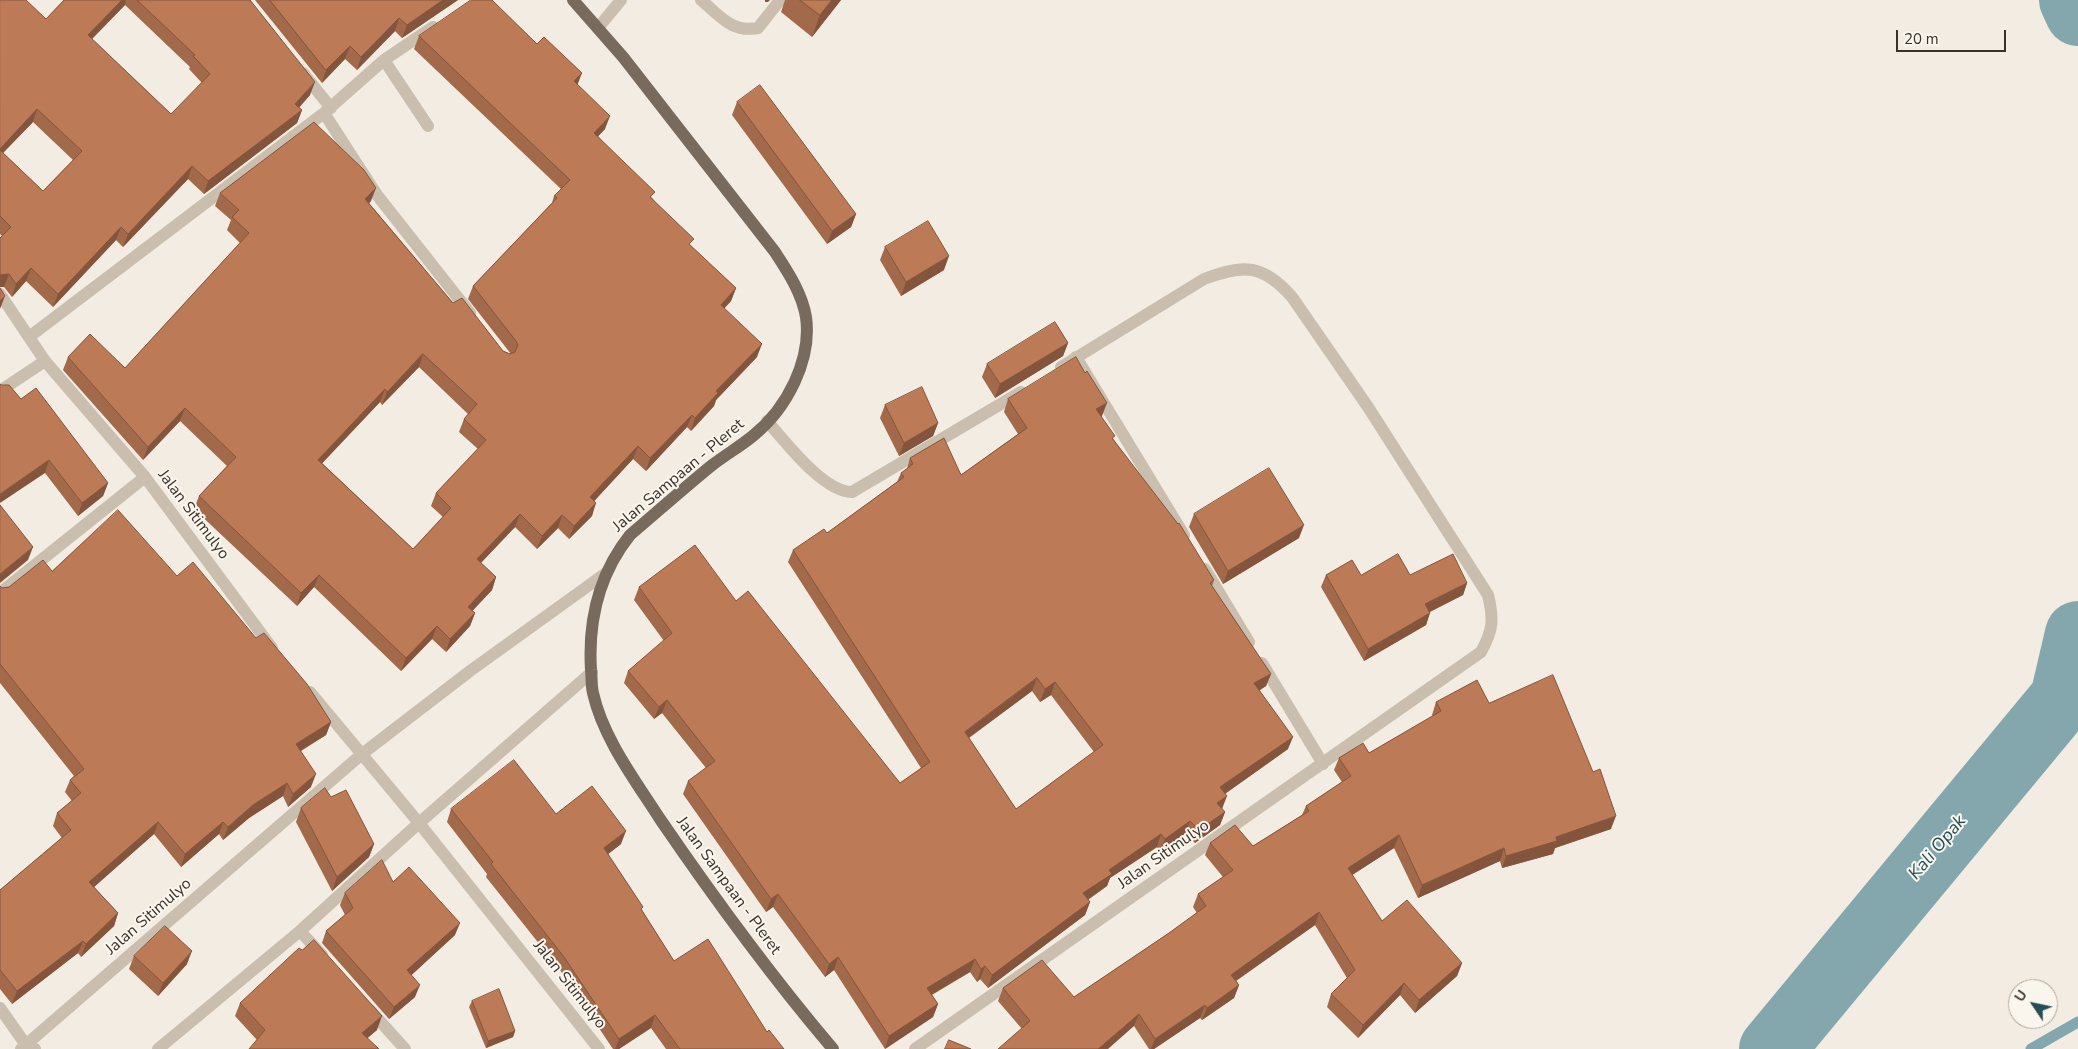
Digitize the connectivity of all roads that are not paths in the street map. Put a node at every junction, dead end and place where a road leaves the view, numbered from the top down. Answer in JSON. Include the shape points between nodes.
{"nodes":[{"id":1,"x":573,"y":0,"type":"edge"},
{"id":2,"x":621,"y":0,"type":"edge"},
{"id":3,"x":701,"y":0,"type":"edge"},
{"id":4,"x":780,"y":0,"type":"edge"},
{"id":5,"x":440,"y":22,"type":"edge"},
{"id":6,"x":598,"y":28,"type":"junction"},
{"id":7,"x":384,"y":60,"type":"junction"},
{"id":8,"x":294,"y":62,"type":"edge"},
{"id":9,"x":328,"y":110,"type":"junction"},
{"id":10,"x":428,"y":126,"type":"dead end"},
{"id":11,"x":0,"y":294,"type":"edge"},
{"id":12,"x":475,"y":320,"type":"edge"},
{"id":13,"x":29,"y":337,"type":"junction"},
{"id":14,"x":1076,"y":357,"type":"junction"},
{"id":15,"x":45,"y":361,"type":"junction"},
{"id":16,"x":1052,"y":372,"type":"edge"},
{"id":17,"x":1036,"y":382,"type":"edge"},
{"id":18,"x":0,"y":391,"type":"edge"},
{"id":19,"x":767,"y":421,"type":"junction"},
{"id":20,"x":145,"y":477,"type":"junction"},
{"id":21,"x":1189,"y":544,"type":"edge"},
{"id":22,"x":1200,"y":560,"type":"edge"},
{"id":23,"x":606,"y":573,"type":"junction"},
{"id":24,"x":0,"y":593,"type":"edge"},
{"id":25,"x":282,"y":660,"type":"edge"},
{"id":26,"x":592,"y":672,"type":"junction"},
{"id":27,"x":300,"y":682,"type":"edge"},
{"id":28,"x":362,"y":754,"type":"junction"},
{"id":29,"x":1323,"y":764,"type":"junction"},
{"id":30,"x":419,"y":823,"type":"junction"},
{"id":31,"x":300,"y":931,"type":"junction"},
{"id":32,"x":333,"y":968,"type":"edge"},
{"id":33,"x":359,"y":998,"type":"edge"},
{"id":34,"x":0,"y":1008,"type":"edge"},
{"id":35,"x":27,"y":1048,"type":"edge"},
{"id":36,"x":158,"y":1049,"type":"edge"},
{"id":37,"x":405,"y":1049,"type":"edge"},
{"id":38,"x":599,"y":1049,"type":"edge"},
{"id":39,"x":833,"y":1049,"type":"edge"},
{"id":40,"x":915,"y":1049,"type":"edge"}],
"edges":[{"from":1,"to":6,"type":"main road","name":"Jalan Sampaan - Pleret"},
{"from":2,"to":6,"type":"street"},
{"from":3,"to":4,"type":"street","via":[[732,26],[745,30],[758,28]]},
{"from":5,"to":7,"type":"street"},
{"from":6,"to":19,"type":"main road","name":"Jalan Sampaan - Pleret","via":[[775,252],[796,284],[806,316],[801,367],[781,406]]},
{"from":7,"to":9,"type":"street"},
{"from":7,"to":10,"type":"street"},
{"from":8,"to":9,"type":"street"},
{"from":9,"to":12,"type":"street","via":[[377,195]]},
{"from":9,"to":13,"type":"street"},
{"from":11,"to":13,"type":"street","name":"Jalan Sitimulyo"},
{"from":13,"to":15,"type":"street","name":"Jalan Sitimulyo"},
{"from":14,"to":16,"type":"street"},
{"from":14,"to":21,"type":"street"},
{"from":14,"to":29,"type":"street","name":"Jalan Sitimulyo","via":[[1211,276],[1246,268],[1279,282],[1368,407],[1488,595],[1493,615],[1491,634],[1481,652]]},
{"from":15,"to":18,"type":"street"},
{"from":15,"to":20,"type":"street","name":"Jalan Sitimulyo"},
{"from":17,"to":19,"type":"street","via":[[852,492],[827,482],[814,472]]},
{"from":19,"to":23,"type":"main road","name":"Jalan Sampaan - Pleret","via":[[630,535]]},
{"from":20,"to":24,"type":"street"},
{"from":20,"to":25,"type":"street","name":"Jalan Sitimulyo"},
{"from":22,"to":29,"type":"street"},
{"from":23,"to":26,"type":"main road","name":"Jalan Sampaan - Pleret","via":[[592,620]]},
{"from":23,"to":28,"type":"street","name":"Jalan Sitimulyo"},
{"from":26,"to":30,"type":"street"},
{"from":26,"to":39,"type":"main road","name":"Jalan Sampaan - Pleret","via":[[592,692],[606,730],[638,785],[778,982]]},
{"from":27,"to":28,"type":"street","name":"Jalan Sitimulyo"},
{"from":28,"to":30,"type":"street","name":"Jalan Sitimulyo"},
{"from":28,"to":35,"type":"street","name":"Jalan Sitimulyo"},
{"from":29,"to":40,"type":"street","name":"Jalan Sitimulyo"},
{"from":30,"to":31,"type":"street"},
{"from":30,"to":38,"type":"street","name":"Jalan Sitimulyo"},
{"from":31,"to":32,"type":"street"},
{"from":31,"to":36,"type":"street"},
{"from":33,"to":37,"type":"street"},
{"from":34,"to":35,"type":"street"}]}
